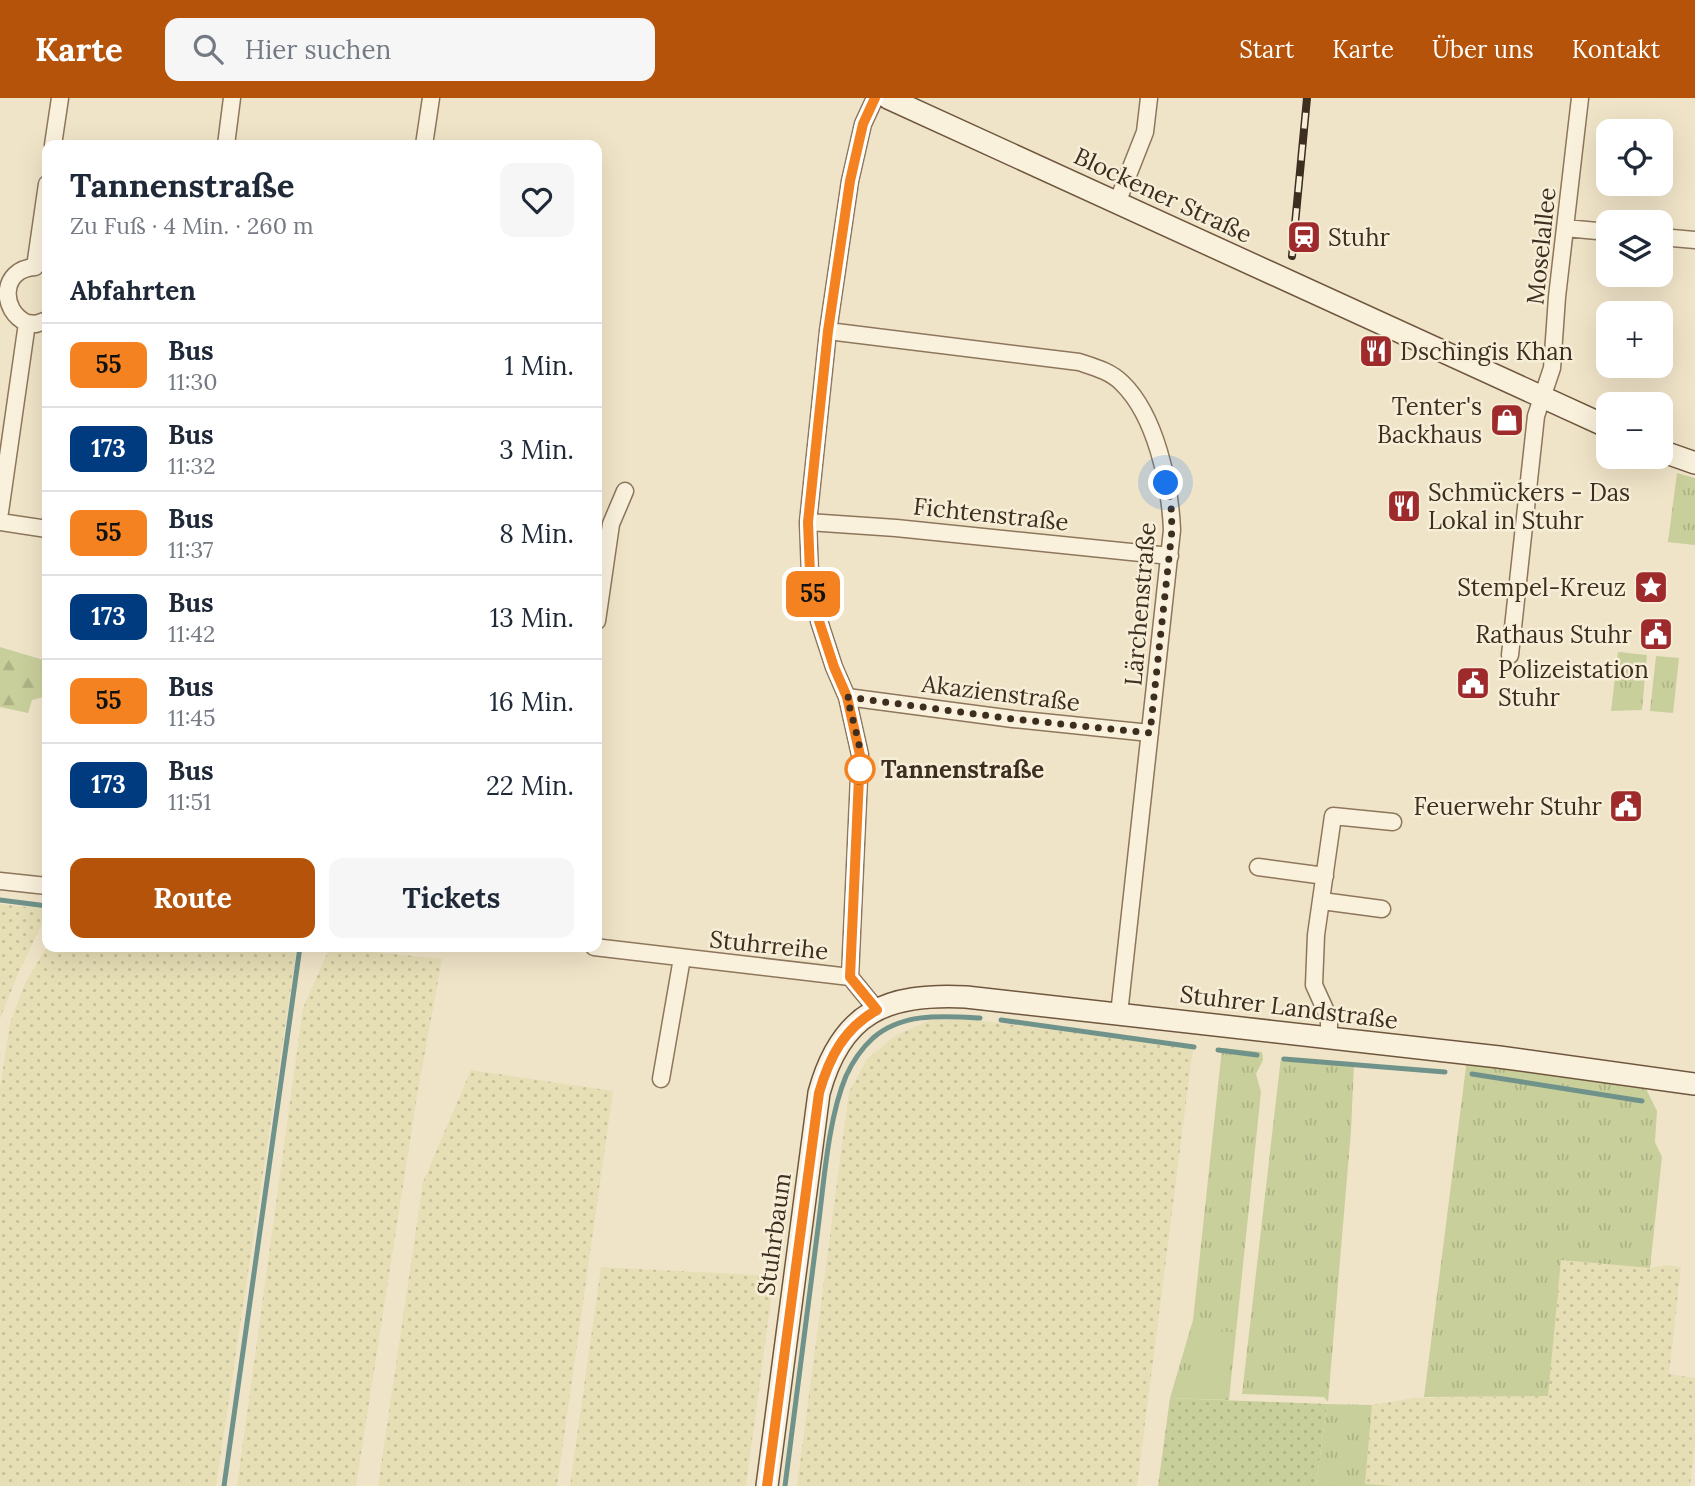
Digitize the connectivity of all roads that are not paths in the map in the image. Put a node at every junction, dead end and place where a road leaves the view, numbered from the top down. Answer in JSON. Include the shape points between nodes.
{"nodes":[{"id":1,"x":60,"y":98,"type":"edge"},
{"id":2,"x":232,"y":98,"type":"edge"},
{"id":3,"x":430,"y":98,"type":"edge"},
{"id":4,"x":876,"y":98,"type":"edge"},
{"id":5,"x":888,"y":98,"type":"edge"},
{"id":6,"x":1149,"y":98,"type":"edge"},
{"id":7,"x":1580,"y":98,"type":"edge"},
{"id":8,"x":54,"y":140,"type":"edge"},
{"id":9,"x":227,"y":140,"type":"edge"},
{"id":10,"x":425,"y":140,"type":"edge"},
{"id":11,"x":1116,"y":203,"type":"junction"},
{"id":12,"x":1565,"y":228,"type":"junction"},
{"id":13,"x":1596,"y":231,"type":"edge"},
{"id":14,"x":1673,"y":238,"type":"edge"},
{"id":15,"x":1695,"y":240,"type":"edge"},
{"id":16,"x":41,"y":269,"type":"edge"},
{"id":17,"x":42,"y":322,"type":"edge"},
{"id":18,"x":27,"y":323,"type":"junction"},
{"id":19,"x":828,"y":331,"type":"junction"},
{"id":20,"x":1542,"y":397,"type":"junction"},
{"id":21,"x":1596,"y":422,"type":"edge"},
{"id":22,"x":1673,"y":455,"type":"edge"},
{"id":23,"x":1695,"y":463,"type":"edge"},
{"id":24,"x":625,"y":491,"type":"dead end"},
{"id":25,"x":0,"y":512,"type":"edge"},
{"id":26,"x":0,"y":522,"type":"edge"},
{"id":27,"x":808,"y":522,"type":"junction"},
{"id":28,"x":42,"y":528,"type":"edge"},
{"id":29,"x":1170,"y":556,"type":"junction"},
{"id":30,"x":602,"y":586,"type":"edge"},
{"id":31,"x":1510,"y":654,"type":"dead end"},
{"id":32,"x":847,"y":697,"type":"junction"},
{"id":33,"x":1150,"y":733,"type":"junction"},
{"id":34,"x":1393,"y":822,"type":"dead end"},
{"id":35,"x":1258,"y":867,"type":"dead end"},
{"id":36,"x":1325,"y":876,"type":"junction"},
{"id":37,"x":0,"y":880,"type":"edge"},
{"id":38,"x":42,"y":885,"type":"edge"},
{"id":39,"x":1322,"y":901,"type":"junction"},
{"id":40,"x":1381,"y":909,"type":"dead end"},
{"id":41,"x":602,"y":948,"type":"edge"},
{"id":42,"x":682,"y":958,"type":"junction"},
{"id":43,"x":850,"y":977,"type":"junction"},
{"id":44,"x":877,"y":1010,"type":"junction"},
{"id":45,"x":1119,"y":1014,"type":"junction"},
{"id":46,"x":1329,"y":1038,"type":"junction"},
{"id":47,"x":661,"y":1079,"type":"dead end"},
{"id":48,"x":1695,"y":1084,"type":"edge"},
{"id":49,"x":767,"y":1486,"type":"edge"}],
"edges":[{"from":1,"to":8,"type":"street"},
{"from":2,"to":9,"type":"street"},
{"from":3,"to":10,"type":"street"},
{"from":4,"to":19,"type":"street","via":[[863,124],[850,181]]},
{"from":5,"to":11,"type":"street","name":"Blockener Straße"},
{"from":6,"to":11,"type":"street","via":[[1145,132]]},
{"from":7,"to":12,"type":"street","name":"Moselallee"},
{"from":11,"to":20,"type":"street","name":"Blockener Straße"},
{"from":12,"to":13,"type":"street"},
{"from":12,"to":20,"type":"street","name":"Moselallee","via":[[1552,368]]},
{"from":14,"to":15,"type":"street"},
{"from":16,"to":18,"type":"street","via":[[20,270],[6,287],[5,302],[13,316]]},
{"from":17,"to":18,"type":"street"},
{"from":18,"to":25,"type":"street"},
{"from":19,"to":27,"type":"street"},
{"from":19,"to":29,"type":"street","name":"Lärchenstraße","via":[[1079,362],[1103,370],[1129,391],[1156,441],[1171,504]]},
{"from":20,"to":21,"type":"street","name":"Blockener Straße"},
{"from":20,"to":31,"type":"street","name":"Moselallee","via":[[1536,416]]},
{"from":22,"to":23,"type":"street"},
{"from":24,"to":30,"type":"street","via":[[611,524]]},
{"from":26,"to":28,"type":"street"},
{"from":27,"to":29,"type":"street","name":"Fichtenstraße"},
{"from":27,"to":32,"type":"street","via":[[810,574],[819,621]]},
{"from":29,"to":33,"type":"street","name":"Lärchenstraße"},
{"from":32,"to":33,"type":"street","name":"Akazienstraße"},
{"from":32,"to":43,"type":"street","via":[[860,755]]},
{"from":33,"to":45,"type":"street","name":"Lärchenstraße"},
{"from":34,"to":36,"type":"street","via":[[1333,816]]},
{"from":35,"to":36,"type":"street"},
{"from":36,"to":39,"type":"street"},
{"from":37,"to":38,"type":"street"},
{"from":39,"to":40,"type":"street"},
{"from":39,"to":46,"type":"street","via":[[1314,985],[1329,1018]]},
{"from":41,"to":42,"type":"street","name":"Stuhrreihe"},
{"from":42,"to":43,"type":"street","name":"Stuhrreihe"},
{"from":42,"to":47,"type":"street","name":"Stuhrreihe"},
{"from":43,"to":44,"type":"street"},
{"from":44,"to":45,"type":"street","name":"Stuhrer Landstraße","via":[[916,997],[943,996]]},
{"from":44,"to":49,"type":"street","name":"Stuhrbaum","via":[[852,1027],[834,1051],[819,1093]]},
{"from":45,"to":46,"type":"street","name":"Stuhrer Landstraße"},
{"from":46,"to":48,"type":"street","name":"Stuhrer Landstraße"}]}
